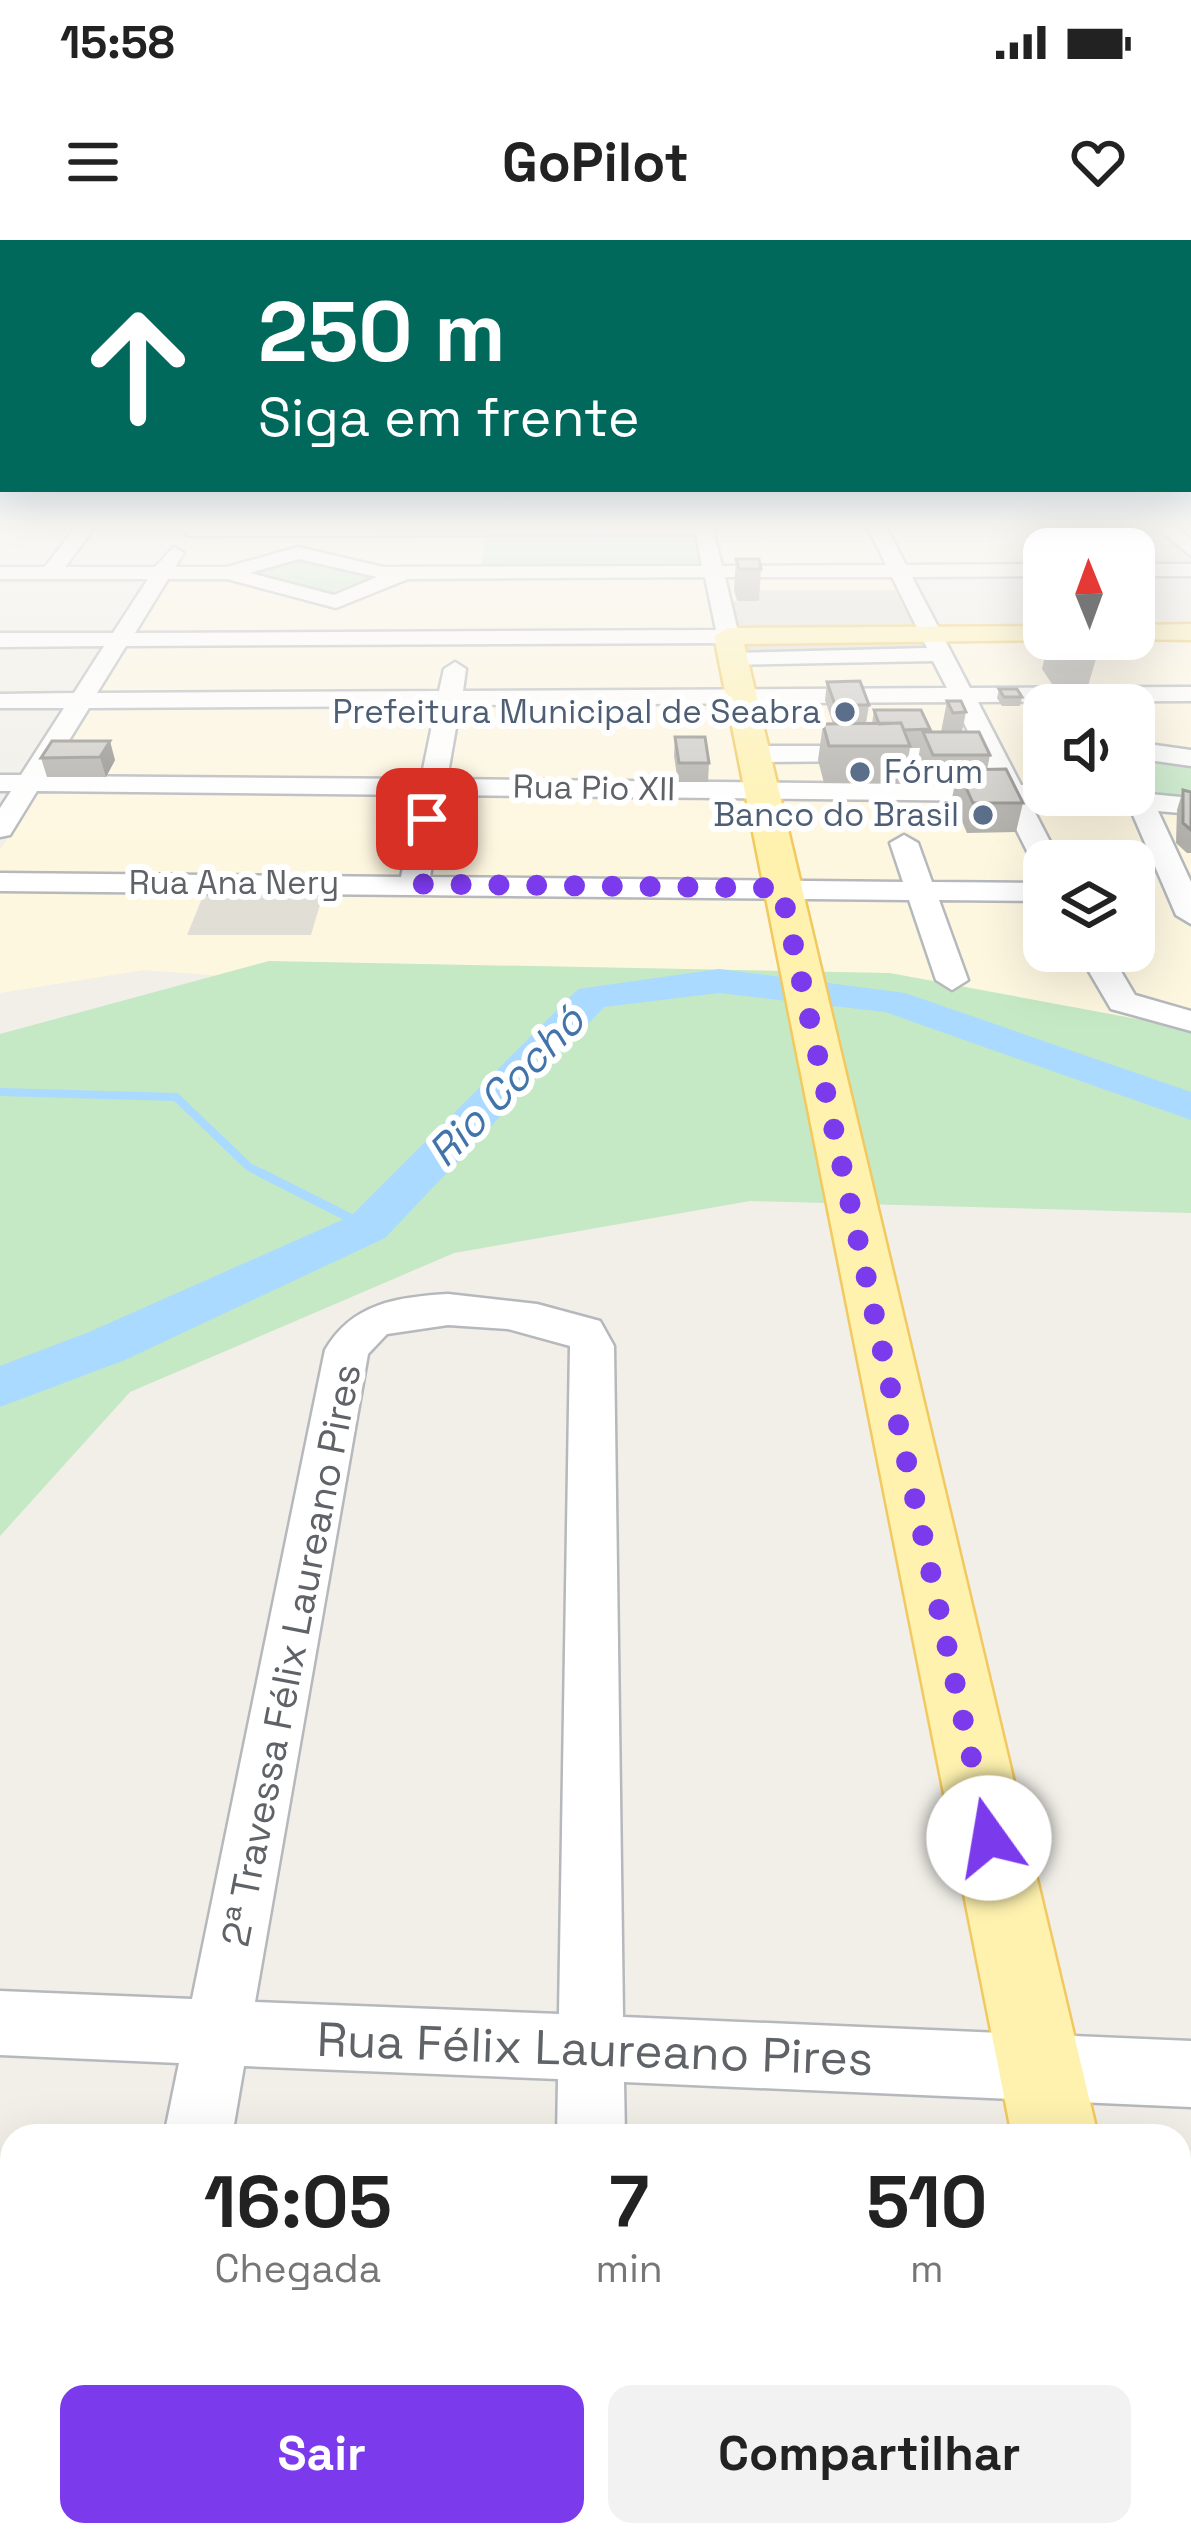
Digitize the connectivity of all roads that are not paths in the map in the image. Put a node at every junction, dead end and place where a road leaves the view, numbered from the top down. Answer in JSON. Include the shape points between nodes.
{"nodes":[{"id":1,"x":126,"y":629,"type":"edge"},
{"id":2,"x":226,"y":629,"type":"edge"},
{"id":3,"x":461,"y":629,"type":"edge"},
{"id":4,"x":610,"y":629,"type":"edge"},
{"id":5,"x":726,"y":629,"type":"edge"},
{"id":6,"x":925,"y":629,"type":"edge"},
{"id":7,"x":1155,"y":635,"type":"edge"},
{"id":8,"x":1023,"y":636,"type":"edge"},
{"id":9,"x":1188,"y":637,"type":"edge"},
{"id":10,"x":120,"y":639,"type":"junction"},
{"id":11,"x":0,"y":640,"type":"edge"},
{"id":12,"x":933,"y":645,"type":"junction"},
{"id":13,"x":730,"y":648,"type":"junction"},
{"id":14,"x":1191,"y":694,"type":"edge"},
{"id":15,"x":961,"y":695,"type":"junction"},
{"id":16,"x":741,"y":696,"type":"junction"},
{"id":17,"x":1155,"y":696,"type":"edge"},
{"id":18,"x":449,"y":698,"type":"junction"},
{"id":19,"x":1023,"y":698,"type":"edge"},
{"id":20,"x":82,"y":700,"type":"junction"},
{"id":21,"x":0,"y":701,"type":"edge"},
{"id":22,"x":1155,"y":731,"type":"edge"},
{"id":23,"x":1191,"y":736,"type":"edge"},
{"id":24,"x":1155,"y":753,"type":"edge"},
{"id":25,"x":754,"y":754,"type":"junction"},
{"id":26,"x":992,"y":754,"type":"junction"},
{"id":27,"x":1191,"y":758,"type":"edge"},
{"id":28,"x":14,"y":783,"type":"edge"},
{"id":29,"x":434,"y":786,"type":"junction"},
{"id":30,"x":761,"y":789,"type":"junction"},
{"id":31,"x":1010,"y":791,"type":"junction"},
{"id":32,"x":1023,"y":792,"type":"edge"},
{"id":33,"x":1155,"y":797,"type":"edge"},
{"id":34,"x":1191,"y":806,"type":"edge"},
{"id":35,"x":1148,"y":816,"type":"edge"},
{"id":36,"x":0,"y":830,"type":"edge"},
{"id":37,"x":1035,"y":840,"type":"edge"},
{"id":38,"x":904,"y":843,"type":"dead end"},
{"id":39,"x":0,"y":882,"type":"edge"},
{"id":40,"x":414,"y":884,"type":"junction"},
{"id":41,"x":781,"y":888,"type":"junction"},
{"id":42,"x":923,"y":892,"type":"junction"},
{"id":43,"x":1023,"y":892,"type":"edge"},
{"id":44,"x":1188,"y":902,"type":"edge"},
{"id":45,"x":1105,"y":972,"type":"edge"},
{"id":46,"x":952,"y":980,"type":"dead end"},
{"id":47,"x":1191,"y":1022,"type":"edge"},
{"id":48,"x":0,"y":2023,"type":"edge"},
{"id":49,"x":217,"y":2035,"type":"junction"},
{"id":50,"x":590,"y":2050,"type":"junction"},
{"id":51,"x":1039,"y":2065,"type":"junction"},
{"id":52,"x":1191,"y":2074,"type":"edge"},
{"id":53,"x":201,"y":2124,"type":"edge"},
{"id":54,"x":591,"y":2124,"type":"edge"},
{"id":55,"x":1051,"y":2124,"type":"edge"}],
"edges":[{"from":1,"to":10,"type":"street"},
{"from":2,"to":10,"type":"street"},
{"from":3,"to":18,"type":"street"},
{"from":4,"to":13,"type":"street"},
{"from":5,"to":13,"type":"street"},
{"from":6,"to":12,"type":"street"},
{"from":7,"to":9,"type":"main road"},
{"from":8,"to":12,"type":"main road"},
{"from":10,"to":11,"type":"street"},
{"from":10,"to":20,"type":"street"},
{"from":12,"to":13,"type":"main road"},
{"from":12,"to":15,"type":"street"},
{"from":13,"to":16,"type":"main road"},
{"from":14,"to":17,"type":"street"},
{"from":15,"to":16,"type":"street"},
{"from":15,"to":19,"type":"street"},
{"from":15,"to":26,"type":"street"},
{"from":16,"to":18,"type":"street"},
{"from":16,"to":25,"type":"main road"},
{"from":18,"to":20,"type":"street"},
{"from":18,"to":29,"type":"street"},
{"from":20,"to":21,"type":"street"},
{"from":20,"to":28,"type":"street"},
{"from":22,"to":23,"type":"street"},
{"from":24,"to":27,"type":"street"},
{"from":25,"to":26,"type":"street"},
{"from":25,"to":30,"type":"main road"},
{"from":26,"to":31,"type":"street"},
{"from":28,"to":29,"type":"street","name":"Rua Pio XII"},
{"from":28,"to":36,"type":"street"},
{"from":29,"to":30,"type":"street","name":"Rua Pio XII"},
{"from":29,"to":40,"type":"street"},
{"from":30,"to":31,"type":"street","name":"Rua Pio XII"},
{"from":30,"to":41,"type":"main road"},
{"from":31,"to":32,"type":"street","name":"Rua Pio XII"},
{"from":31,"to":37,"type":"street"},
{"from":33,"to":34,"type":"street"},
{"from":35,"to":44,"type":"street"},
{"from":38,"to":42,"type":"street"},
{"from":39,"to":40,"type":"street","name":"Rua Ana Nery"},
{"from":40,"to":41,"type":"street","name":"Rua Ana Nery"},
{"from":41,"to":42,"type":"street","name":"Rua Ana Nery"},
{"from":41,"to":51,"type":"main road"},
{"from":42,"to":43,"type":"street","name":"Rua Ana Nery"},
{"from":42,"to":46,"type":"street"},
{"from":45,"to":47,"type":"street","via":[[1123,1002]]},
{"from":48,"to":49,"type":"street","name":"Rua Félix Laureano Pires"},
{"from":49,"to":50,"type":"street","name":"Rua Félix Laureano Pires"},
{"from":49,"to":50,"type":"street","name":"2ª Travessa Félix Laureano Pires","via":[[347,1350],[370,1324],[412,1314],[518,1313],[585,1332],[592,1346]]},
{"from":49,"to":53,"type":"street","name":"2ª Travessa Félix Laureano Pires"},
{"from":50,"to":51,"type":"street","name":"Rua Félix Laureano Pires"},
{"from":50,"to":54,"type":"street"},
{"from":51,"to":52,"type":"street","name":"Rua Félix Laureano Pires"},
{"from":51,"to":55,"type":"main road"}]}
